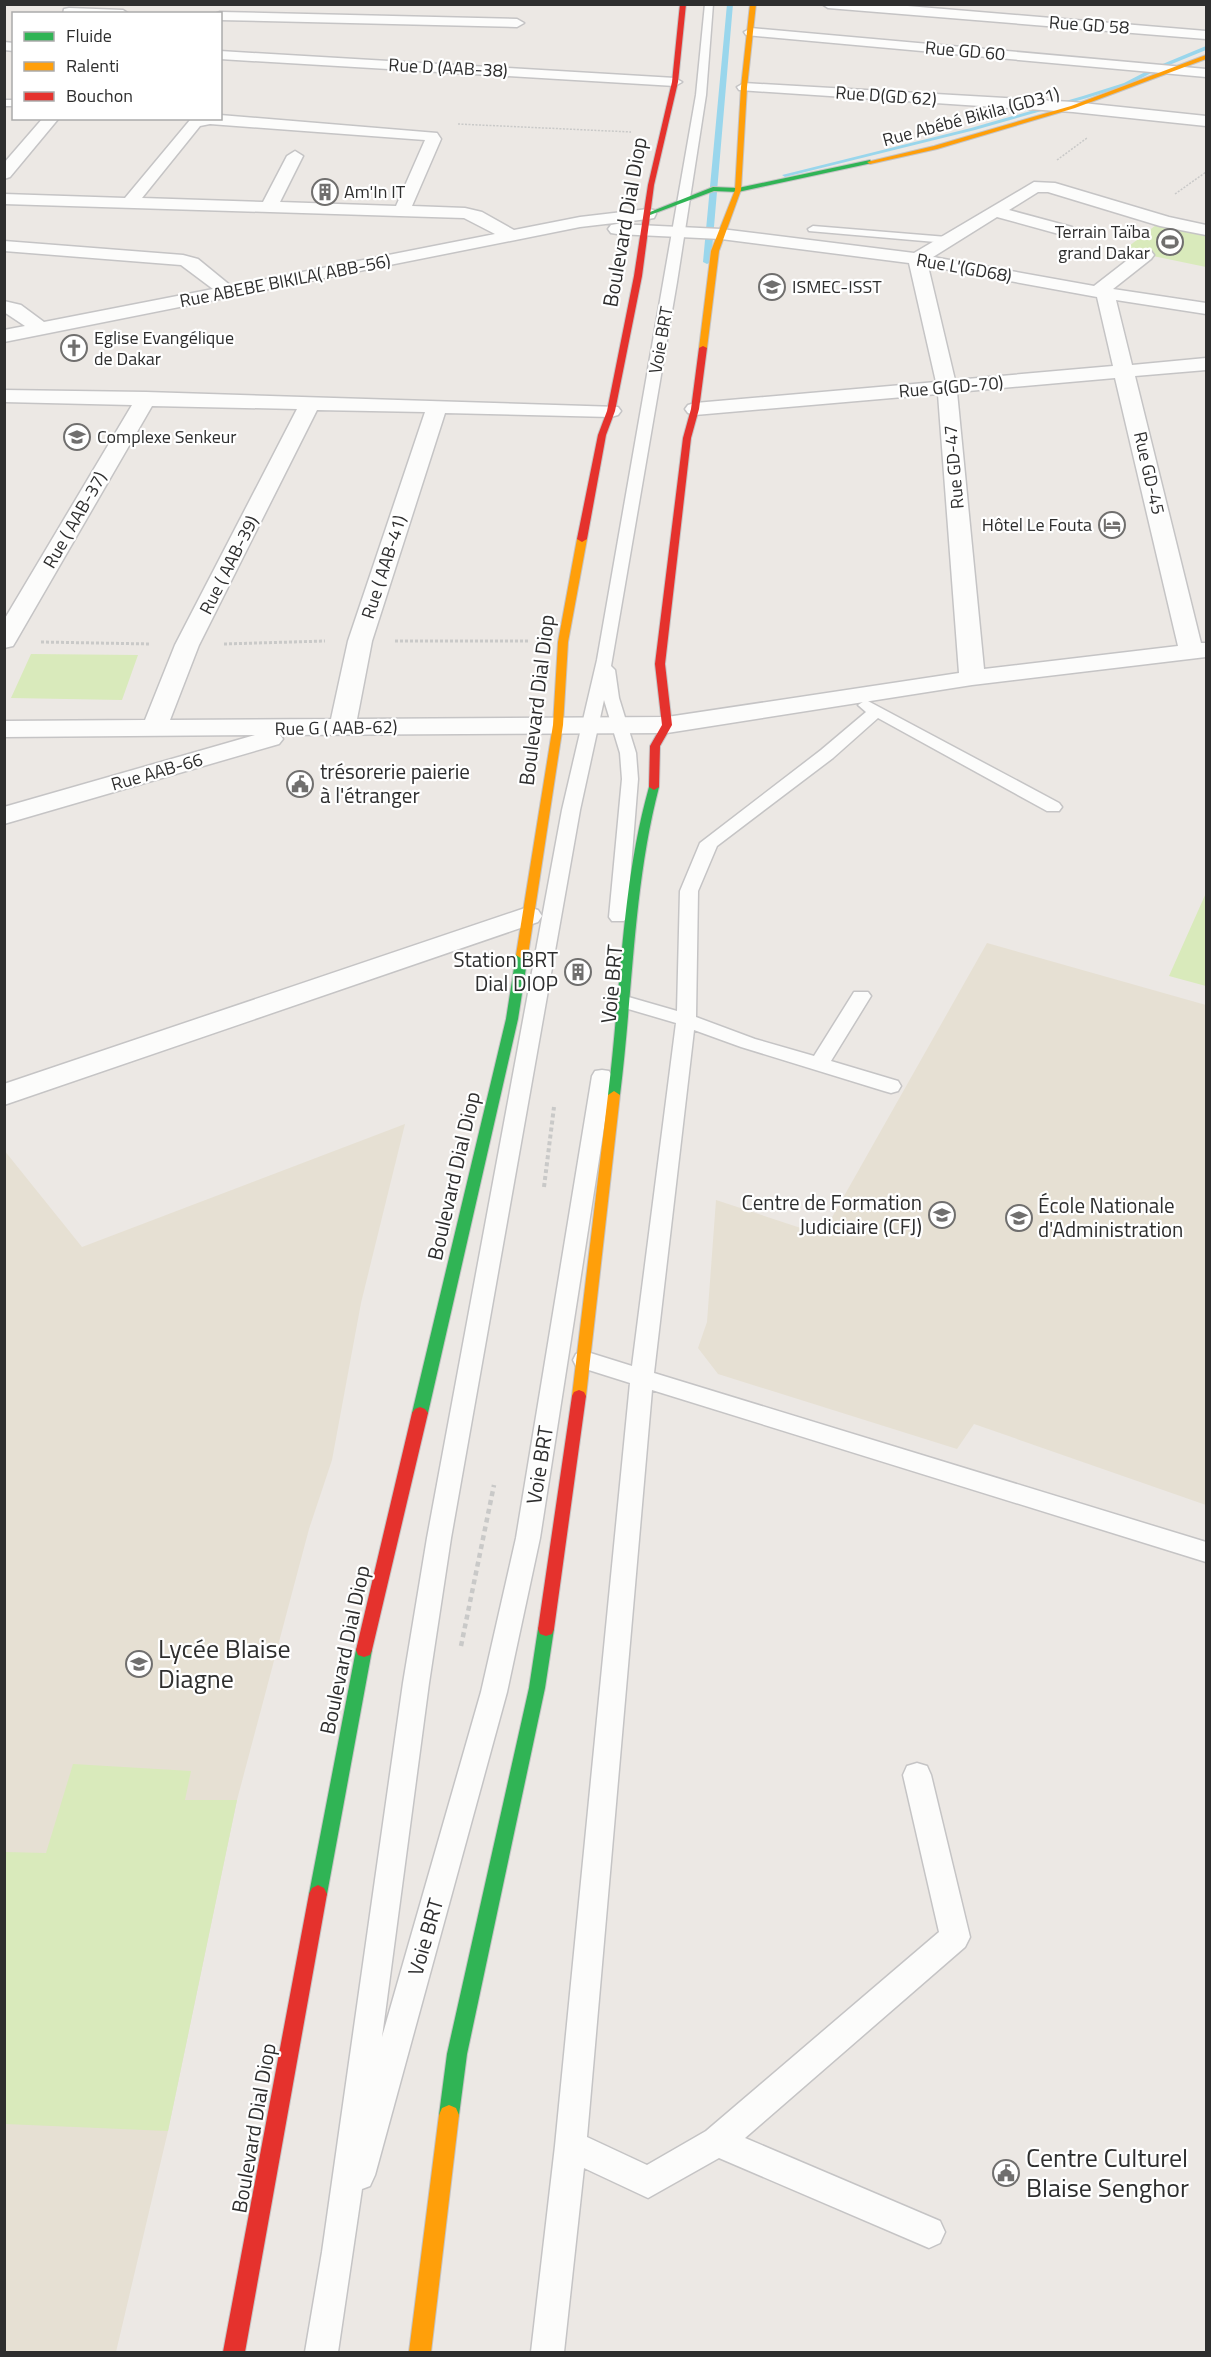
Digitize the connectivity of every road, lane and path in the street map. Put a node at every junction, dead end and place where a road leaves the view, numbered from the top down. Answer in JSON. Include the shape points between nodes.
{"nodes":[{"id":1,"x":359,"y":4,"type":"edge"},
{"id":2,"x":683,"y":4,"type":"edge"},
{"id":3,"x":709,"y":4,"type":"edge"},
{"id":4,"x":714,"y":4,"type":"edge"},
{"id":5,"x":753,"y":4,"type":"edge"},
{"id":6,"x":828,"y":4,"type":"edge"},
{"id":7,"x":71,"y":10,"type":"edge"},
{"id":8,"x":97,"y":12,"type":"edge"},
{"id":9,"x":222,"y":16,"type":"edge"},
{"id":10,"x":710,"y":18,"type":"junction"},
{"id":11,"x":517,"y":23,"type":"dead end"},
{"id":12,"x":350,"y":24,"type":"junction"},
{"id":13,"x":751,"y":32,"type":"junction"},
{"id":14,"x":1206,"y":35,"type":"edge"},
{"id":15,"x":222,"y":56,"type":"edge"},
{"id":16,"x":1206,"y":57,"type":"edge"},
{"id":17,"x":1178,"y":69,"type":"junction"},
{"id":18,"x":1206,"y":73,"type":"edge"},
{"id":19,"x":675,"y":82,"type":"junction"},
{"id":20,"x":744,"y":87,"type":"junction"},
{"id":21,"x":1073,"y":107,"type":"junction"},
{"id":22,"x":1128,"y":112,"type":"junction"},
{"id":23,"x":50,"y":120,"type":"edge"},
{"id":24,"x":206,"y":120,"type":"edge"},
{"id":25,"x":222,"y":120,"type":"edge"},
{"id":26,"x":1206,"y":121,"type":"edge"},
{"id":27,"x":451,"y":124,"type":"dead end"},
{"id":28,"x":663,"y":134,"type":"junction"},
{"id":29,"x":295,"y":156,"type":"dead end"},
{"id":30,"x":4,"y":174,"type":"edge"},
{"id":31,"x":1034,"y":187,"type":"junction"},
{"id":32,"x":738,"y":190,"type":"junction"},
{"id":33,"x":4,"y":199,"type":"edge"},
{"id":34,"x":684,"y":199,"type":"junction"},
{"id":35,"x":130,"y":202,"type":"junction"},
{"id":36,"x":269,"y":207,"type":"junction"},
{"id":37,"x":402,"y":211,"type":"junction"},
{"id":38,"x":994,"y":211,"type":"junction"},
{"id":39,"x":647,"y":222,"type":"junction"},
{"id":40,"x":813,"y":229,"type":"dead end"},
{"id":41,"x":1206,"y":230,"type":"edge"},
{"id":42,"x":679,"y":231,"type":"junction"},
{"id":43,"x":1066,"y":231,"type":"dead end"},
{"id":44,"x":721,"y":234,"type":"junction"},
{"id":45,"x":512,"y":236,"type":"junction"},
{"id":46,"x":947,"y":240,"type":"junction"},
{"id":47,"x":4,"y":246,"type":"edge"},
{"id":48,"x":1145,"y":255,"type":"dead end"},
{"id":49,"x":917,"y":259,"type":"junction"},
{"id":50,"x":227,"y":292,"type":"junction"},
{"id":51,"x":1101,"y":293,"type":"junction"},
{"id":52,"x":4,"y":306,"type":"edge"},
{"id":53,"x":1206,"y":308,"type":"edge"},
{"id":54,"x":41,"y":329,"type":"junction"},
{"id":55,"x":4,"y":336,"type":"edge"},
{"id":56,"x":1206,"y":364,"type":"edge"},
{"id":57,"x":1124,"y":370,"type":"junction"},
{"id":58,"x":947,"y":388,"type":"junction"},
{"id":59,"x":6,"y":398,"type":"edge"},
{"id":60,"x":146,"y":398,"type":"junction"},
{"id":61,"x":310,"y":403,"type":"junction"},
{"id":62,"x":436,"y":409,"type":"junction"},
{"id":63,"x":695,"y":409,"type":"junction"},
{"id":64,"x":610,"y":411,"type":"junction"},
{"id":65,"x":5,"y":641,"type":"edge"},
{"id":66,"x":187,"y":645,"type":"junction"},
{"id":67,"x":1199,"y":651,"type":"edge"},
{"id":68,"x":605,"y":660,"type":"junction"},
{"id":69,"x":972,"y":678,"type":"junction"},
{"id":70,"x":853,"y":698,"type":"junction"},
{"id":71,"x":877,"y":711,"type":"junction"},
{"id":72,"x":558,"y":724,"type":"junction"},
{"id":73,"x":620,"y":724,"type":"junction"},
{"id":74,"x":590,"y":725,"type":"junction"},
{"id":75,"x":666,"y":725,"type":"junction"},
{"id":76,"x":309,"y":728,"type":"junction"},
{"id":77,"x":342,"y":728,"type":"junction"},
{"id":78,"x":4,"y":729,"type":"edge"},
{"id":79,"x":154,"y":729,"type":"junction"},
{"id":80,"x":1053,"y":807,"type":"dead end"},
{"id":81,"x":4,"y":816,"type":"edge"},
{"id":82,"x":528,"y":916,"type":"junction"},
{"id":83,"x":861,"y":996,"type":"dead end"},
{"id":84,"x":625,"y":1002,"type":"junction"},
{"id":85,"x":686,"y":1020,"type":"junction"},
{"id":86,"x":819,"y":1064,"type":"junction"},
{"id":87,"x":891,"y":1086,"type":"dead end"},
{"id":88,"x":4,"y":1095,"type":"edge"},
{"id":89,"x":555,"y":1096,"type":"dead end"},
{"id":90,"x":544,"y":1187,"type":"dead end"},
{"id":91,"x":584,"y":1360,"type":"junction"},
{"id":92,"x":642,"y":1377,"type":"junction"},
{"id":93,"x":494,"y":1485,"type":"dead end"},
{"id":94,"x":1206,"y":1551,"type":"edge"},
{"id":95,"x":459,"y":1654,"type":"dead end"},
{"id":96,"x":917,"y":1775,"type":"dead end"},
{"id":97,"x":717,"y":2142,"type":"junction"},
{"id":98,"x":571,"y":2146,"type":"junction"},
{"id":99,"x":929,"y":2232,"type":"dead end"},
{"id":100,"x":338,"y":2252,"type":"junction"},
{"id":101,"x":234,"y":2352,"type":"edge"},
{"id":102,"x":321,"y":2352,"type":"edge"},
{"id":103,"x":420,"y":2352,"type":"edge"},
{"id":104,"x":547,"y":2352,"type":"edge"}],
"edges":[{"from":1,"to":12,"type":"street"},
{"from":2,"to":19,"type":"main road","name":"Boulevard Dial Diop"},
{"from":3,"to":10,"type":"lane","name":"Voie BRT"},
{"from":4,"to":10,"type":"lane","name":"Voie BRT"},
{"from":5,"to":13,"type":"main road"},
{"from":6,"to":14,"type":"street","name":"Rue GD 58"},
{"from":7,"to":8,"type":"street"},
{"from":9,"to":12,"type":"street"},
{"from":10,"to":34,"type":"lane","name":"Voie BRT"},
{"from":11,"to":12,"type":"street"},
{"from":13,"to":17,"type":"street","name":"Rue GD 60"},
{"from":13,"to":20,"type":"main road"},
{"from":15,"to":19,"type":"street","name":"Rue D (AAB-38)","via":[[335,56]]},
{"from":16,"to":17,"type":"main road","name":"Rue Abébé Bikila (GD31)"},
{"from":17,"to":18,"type":"street","name":"Rue GD 60"},
{"from":17,"to":21,"type":"main road","name":"Rue Abébé Bikila (GD31)"},
{"from":19,"to":28,"type":"main road","name":"Boulevard Dial Diop"},
{"from":20,"to":21,"type":"street","name":"Rue D(GD 62)"},
{"from":20,"to":32,"type":"main road"},
{"from":21,"to":22,"type":"street","name":"Rue D(GD 62)"},
{"from":21,"to":32,"type":"main road","name":"Rue Abébé Bikila (GD31)","via":[[923,150]]},
{"from":22,"to":26,"type":"street","name":"Rue D(GD 62)"},
{"from":22,"to":31,"type":"path","via":[[1058,160],[1025,173]]},
{"from":23,"to":30,"type":"street"},
{"from":24,"to":35,"type":"street","via":[[195,123]]},
{"from":25,"to":37,"type":"street","via":[[431,136]]},
{"from":27,"to":28,"type":"path"},
{"from":28,"to":39,"type":"main road","name":"Boulevard Dial Diop"},
{"from":29,"to":36,"type":"street"},
{"from":31,"to":38,"type":"street"},
{"from":31,"to":41,"type":"street"},
{"from":32,"to":34,"type":"main road","name":"Rue Abébé Bikila (GD31)","via":[[714,189]]},
{"from":32,"to":44,"type":"main road"},
{"from":33,"to":35,"type":"street"},
{"from":34,"to":39,"type":"main road","name":"Rue Abébé Bikila (GD31)"},
{"from":34,"to":42,"type":"lane","name":"Voie BRT"},
{"from":35,"to":36,"type":"street"},
{"from":36,"to":37,"type":"street"},
{"from":37,"to":45,"type":"street","via":[[472,214]]},
{"from":38,"to":43,"type":"street"},
{"from":38,"to":46,"type":"street"},
{"from":39,"to":42,"type":"street","name":"Rue ABEBE BIKILA( ABB-56)"},
{"from":39,"to":45,"type":"street","name":"Rue ABEBE BIKILA( ABB-56)","via":[[565,226]]},
{"from":39,"to":64,"type":"main road","name":"Boulevard Dial Diop"},
{"from":40,"to":46,"type":"lane"},
{"from":42,"to":44,"type":"street","name":"Rue ABEBE BIKILA( ABB-56)"},
{"from":42,"to":68,"type":"lane","name":"Voie BRT"},
{"from":44,"to":49,"type":"street","name":"Rue L'(GD68)"},
{"from":44,"to":63,"type":"main road","via":[[714,251]]},
{"from":45,"to":50,"type":"street","name":"Rue ABEBE BIKILA( ABB-56)"},
{"from":46,"to":49,"type":"street"},
{"from":47,"to":50,"type":"street","via":[[183,260],[192,262]]},
{"from":48,"to":51,"type":"street"},
{"from":49,"to":51,"type":"street","name":"Rue L'(GD68)"},
{"from":49,"to":58,"type":"street","name":"Rue GD-47"},
{"from":50,"to":54,"type":"street","name":"Rue ABEBE BIKILA( ABB-56)"},
{"from":51,"to":53,"type":"street","name":"Rue L'(GD68)"},
{"from":51,"to":57,"type":"street","name":"Rue GD-45"},
{"from":52,"to":54,"type":"street"},
{"from":54,"to":55,"type":"street","name":"Rue ABEBE BIKILA( ABB-56)"},
{"from":56,"to":57,"type":"street","name":"Rue G(GD-70)"},
{"from":57,"to":58,"type":"street","name":"Rue G(GD-70)"},
{"from":57,"to":67,"type":"street","name":"Rue GD-45"},
{"from":58,"to":63,"type":"street","name":"Rue G(GD-70)"},
{"from":58,"to":69,"type":"street","name":"Rue GD-47"},
{"from":59,"to":60,"type":"street"},
{"from":60,"to":61,"type":"street"},
{"from":60,"to":65,"type":"street","name":"Rue ( AAB-37)"},
{"from":61,"to":62,"type":"street"},
{"from":61,"to":66,"type":"street","name":"Rue ( AAB-39)"},
{"from":62,"to":64,"type":"street"},
{"from":62,"to":77,"type":"street","name":"Rue ( AAB-41)","via":[[360,641]]},
{"from":63,"to":75,"type":"main road","via":[[687,438],[660,664]]},
{"from":64,"to":72,"type":"main road","name":"Boulevard Dial Diop","via":[[602,435],[563,642]]},
{"from":65,"to":66,"type":"path"},
{"from":66,"to":79,"type":"street","name":"Rue ( AAB-39)"},
{"from":67,"to":69,"type":"street","name":"Rue G ( AAB-62)"},
{"from":68,"to":73,"type":"lane","name":"Voie BRT"},
{"from":68,"to":74,"type":"lane","name":"Voie BRT"},
{"from":69,"to":70,"type":"street","name":"Rue G ( AAB-62)"},
{"from":70,"to":71,"type":"lane"},
{"from":70,"to":75,"type":"street","name":"Rue G ( AAB-62)"},
{"from":71,"to":80,"type":"lane"},
{"from":71,"to":85,"type":"lane","via":[[828,754],[709,843],[689,891]]},
{"from":72,"to":74,"type":"street","name":"Rue G ( AAB-62)"},
{"from":72,"to":77,"type":"street","name":"Rue G ( AAB-62)"},
{"from":72,"to":82,"type":"main road","name":"Boulevard Dial Diop"},
{"from":73,"to":74,"type":"street","name":"Rue G ( AAB-62)"},
{"from":73,"to":75,"type":"street","name":"Rue G ( AAB-62)"},
{"from":73,"to":100,"type":"lane","name":"Voie BRT","via":[[630,779],[607,1042],[528,1538],[494,1692]]},
{"from":74,"to":100,"type":"lane","name":"Voie BRT","via":[[571,810],[437,1550]]},
{"from":75,"to":84,"type":"main road","via":[[655,746],[656,781],[645,818],[632,900]]},
{"from":76,"to":77,"type":"street","name":"Rue G ( AAB-62)"},
{"from":76,"to":79,"type":"street","name":"Rue G ( AAB-62)"},
{"from":76,"to":81,"type":"street","name":"Rue AAB-66"},
{"from":78,"to":79,"type":"street","name":"Rue G ( AAB-62)"},
{"from":82,"to":88,"type":"street"},
{"from":82,"to":101,"type":"main road","name":"Boulevard Dial Diop","via":[[512,1019],[358,1677]]},
{"from":83,"to":86,"type":"lane"},
{"from":84,"to":85,"type":"lane"},
{"from":84,"to":91,"type":"main road"},
{"from":85,"to":86,"type":"lane"},
{"from":85,"to":92,"type":"lane"},
{"from":86,"to":87,"type":"lane"},
{"from":89,"to":90,"type":"path"},
{"from":91,"to":92,"type":"lane"},
{"from":91,"to":103,"type":"main road","via":[[537,1688],[457,2054]]},
{"from":92,"to":94,"type":"lane"},
{"from":92,"to":98,"type":"lane"},
{"from":93,"to":95,"type":"path"},
{"from":96,"to":97,"type":"lane","via":[[955,1937]]},
{"from":97,"to":98,"type":"lane","via":[[648,2182]]},
{"from":97,"to":99,"type":"lane"},
{"from":98,"to":104,"type":"lane"},
{"from":100,"to":102,"type":"lane","name":"Voie BRT"}]}
